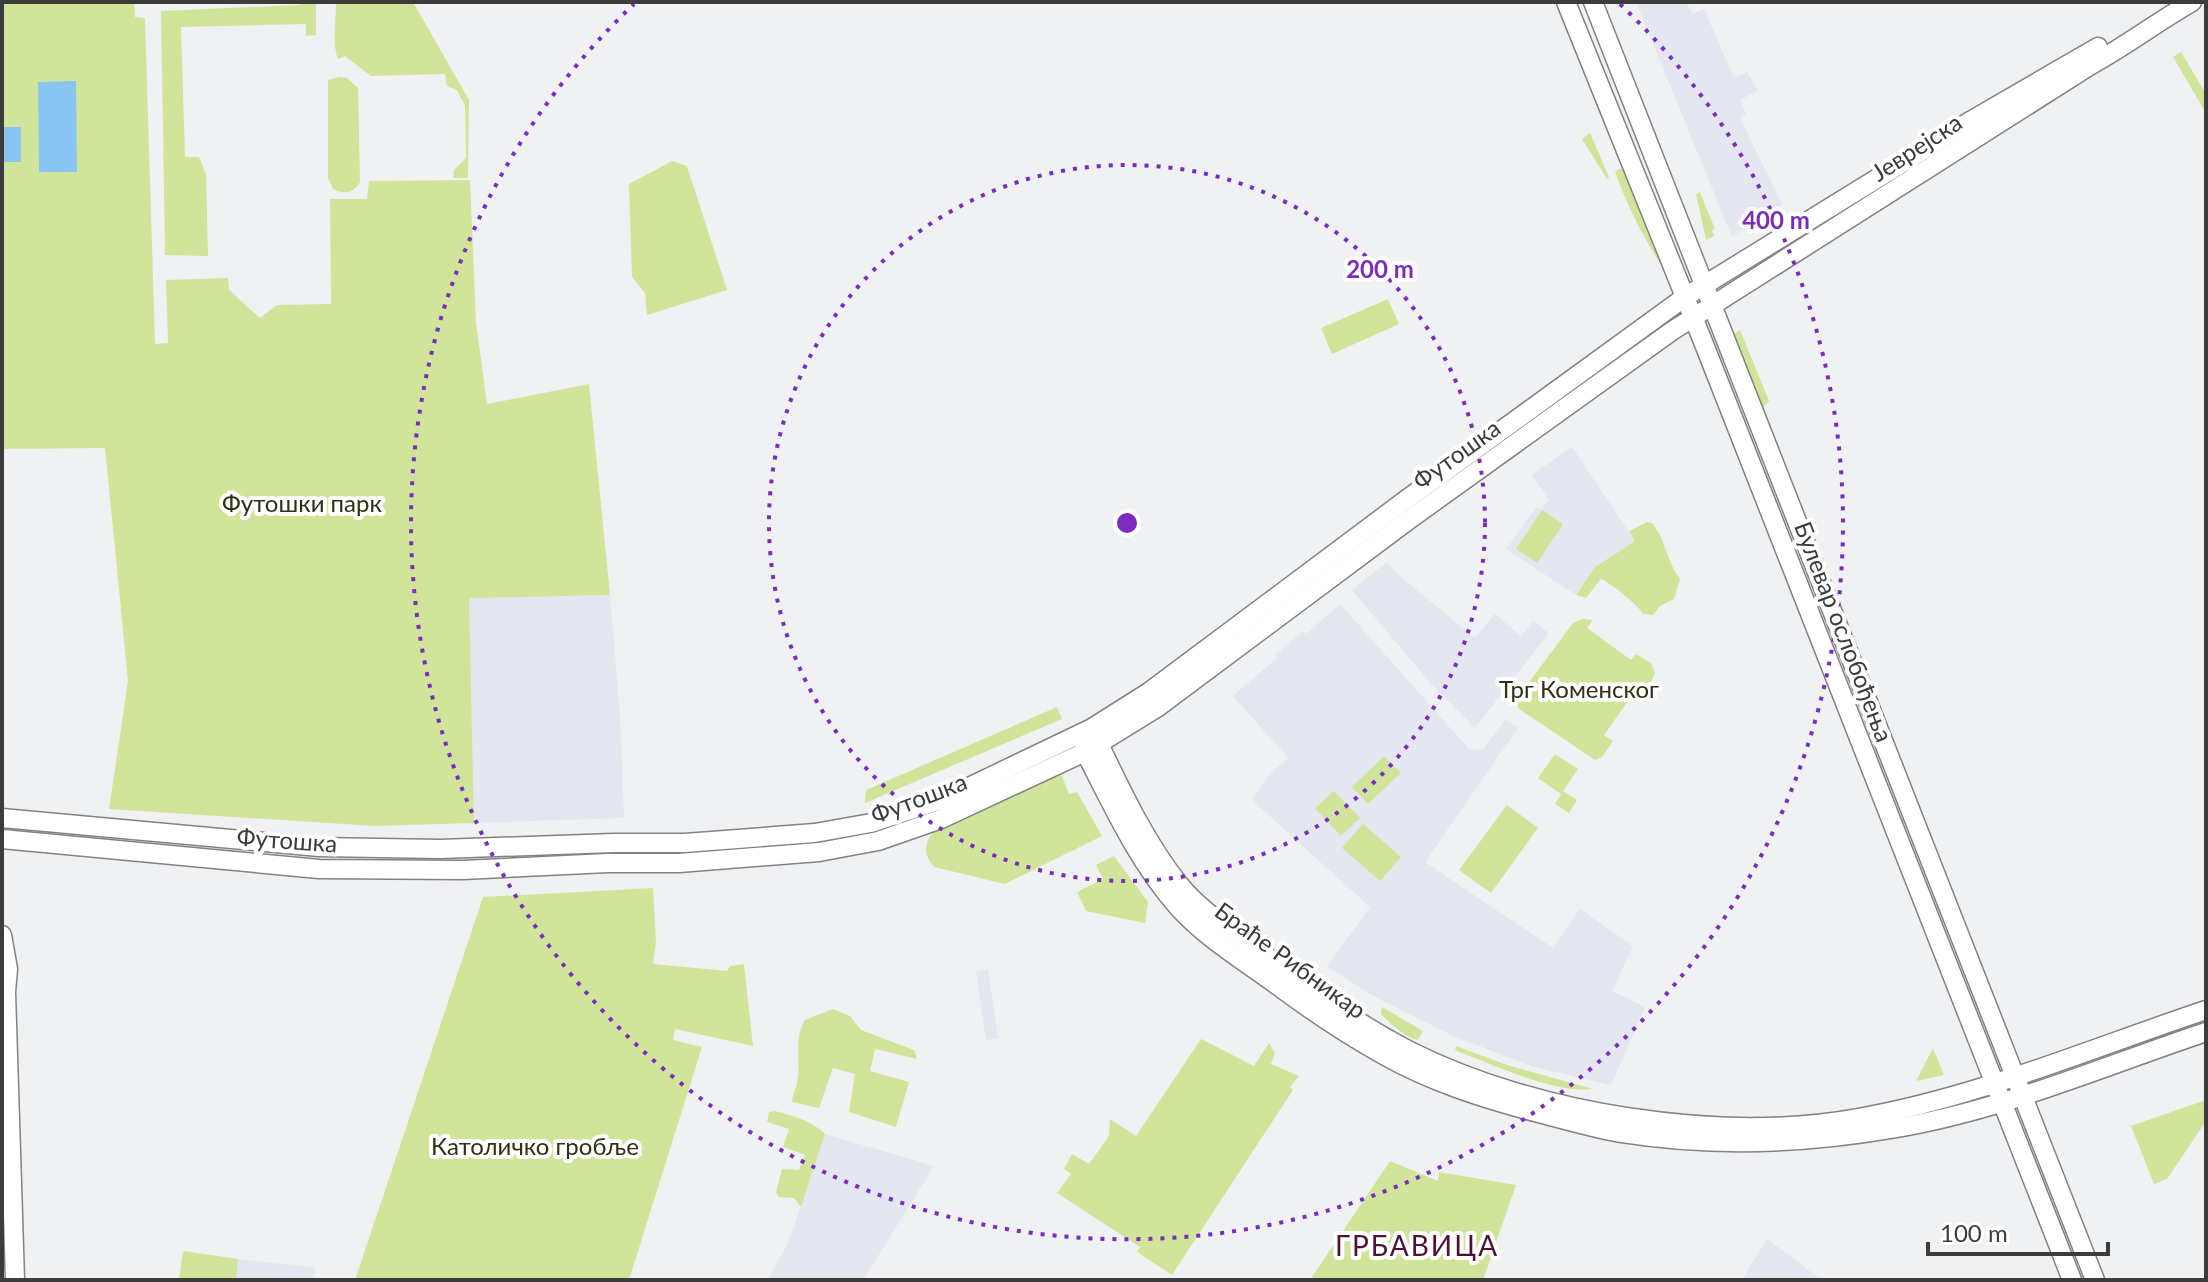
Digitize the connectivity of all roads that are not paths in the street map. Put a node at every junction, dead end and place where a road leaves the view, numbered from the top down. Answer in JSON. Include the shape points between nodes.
{"nodes":[{"id":1,"x":1566,"y":2,"type":"edge"},
{"id":2,"x":1593,"y":2,"type":"edge"},
{"id":3,"x":2192,"y":2,"type":"edge"},
{"id":4,"x":2155,"y":23,"type":"junction"},
{"id":5,"x":1695,"y":291,"type":"junction"},
{"id":6,"x":1703,"y":310,"type":"junction"},
{"id":7,"x":1083,"y":732,"type":"junction"},
{"id":8,"x":1092,"y":748,"type":"junction"},
{"id":9,"x":2,"y":818,"type":"edge"},
{"id":10,"x":2,"y":839,"type":"edge"},
{"id":11,"x":2,"y":935,"type":"edge"},
{"id":12,"x":4,"y":986,"type":"edge"},
{"id":13,"x":2206,"y":1010,"type":"edge"},
{"id":14,"x":2206,"y":1032,"type":"edge"},
{"id":15,"x":2015,"y":1076,"type":"junction"},
{"id":16,"x":1994,"y":1082,"type":"junction"},
{"id":17,"x":2022,"y":1097,"type":"junction"},
{"id":18,"x":2002,"y":1103,"type":"junction"},
{"id":19,"x":15,"y":1280,"type":"edge"},
{"id":20,"x":2072,"y":1280,"type":"edge"},
{"id":21,"x":2095,"y":1280,"type":"edge"}],
"edges":[{"from":1,"to":5,"type":"main road","name":"Булевар ослобођења"},
{"from":2,"to":5,"type":"main road","name":"Булевар ослобођења"},
{"from":3,"to":4,"type":"main road","name":"Јеврејска"},
{"from":4,"to":5,"type":"main road","name":"Јеврејска","via":[[2133,28],[1972,120]]},
{"from":4,"to":6,"type":"main road","name":"Јеврејска","via":[[2131,43]]},
{"from":5,"to":6,"type":"main road","name":"Булевар ослобођења"},
{"from":5,"to":7,"type":"main road","name":"Футошка","via":[[1149,692]]},
{"from":6,"to":8,"type":"main road","name":"Футошка","via":[[1158,707]]},
{"from":6,"to":15,"type":"main road","name":"Булевар ослобођења"},
{"from":6,"to":16,"type":"main road","name":"Булевар ослобођења"},
{"from":7,"to":8,"type":"main road","name":"Браће Рибникар"},
{"from":7,"to":9,"type":"main road","name":"Футошка","via":[[944,799],[871,823],[815,833],[685,843],[319,847]]},
{"from":8,"to":10,"type":"main road","name":"Футошка","via":[[915,830],[805,854],[462,870],[319,869]]},
{"from":8,"to":16,"type":"main road","name":"Браће Рибникар","via":[[1155,851],[1205,911],[1391,1041],[1481,1081],[1624,1117],[1764,1126],[1858,1118]]},
{"from":8,"to":18,"type":"main road","name":"Браће Рибникар","via":[[1135,850],[1180,909],[1312,1011],[1383,1055],[1453,1087],[1618,1132],[1710,1141],[1859,1134]]},
{"from":11,"to":12,"type":"main road","via":[[8,969]]},
{"from":12,"to":19,"type":"main road"},
{"from":13,"to":15,"type":"main road","name":"Браће Рибникар"},
{"from":14,"to":17,"type":"main road","name":"Браће Рибникар"},
{"from":15,"to":16,"type":"main road","name":"Браће Рибникар"},
{"from":15,"to":17,"type":"main road","name":"Булевар ослобођења"},
{"from":16,"to":18,"type":"main road","name":"Булевар ослобођења"},
{"from":17,"to":18,"type":"main road","name":"Браће Рибникар"},
{"from":17,"to":21,"type":"main road","name":"Булевар ослобођења"},
{"from":18,"to":20,"type":"main road","name":"Булевар ослобођења"}]}
